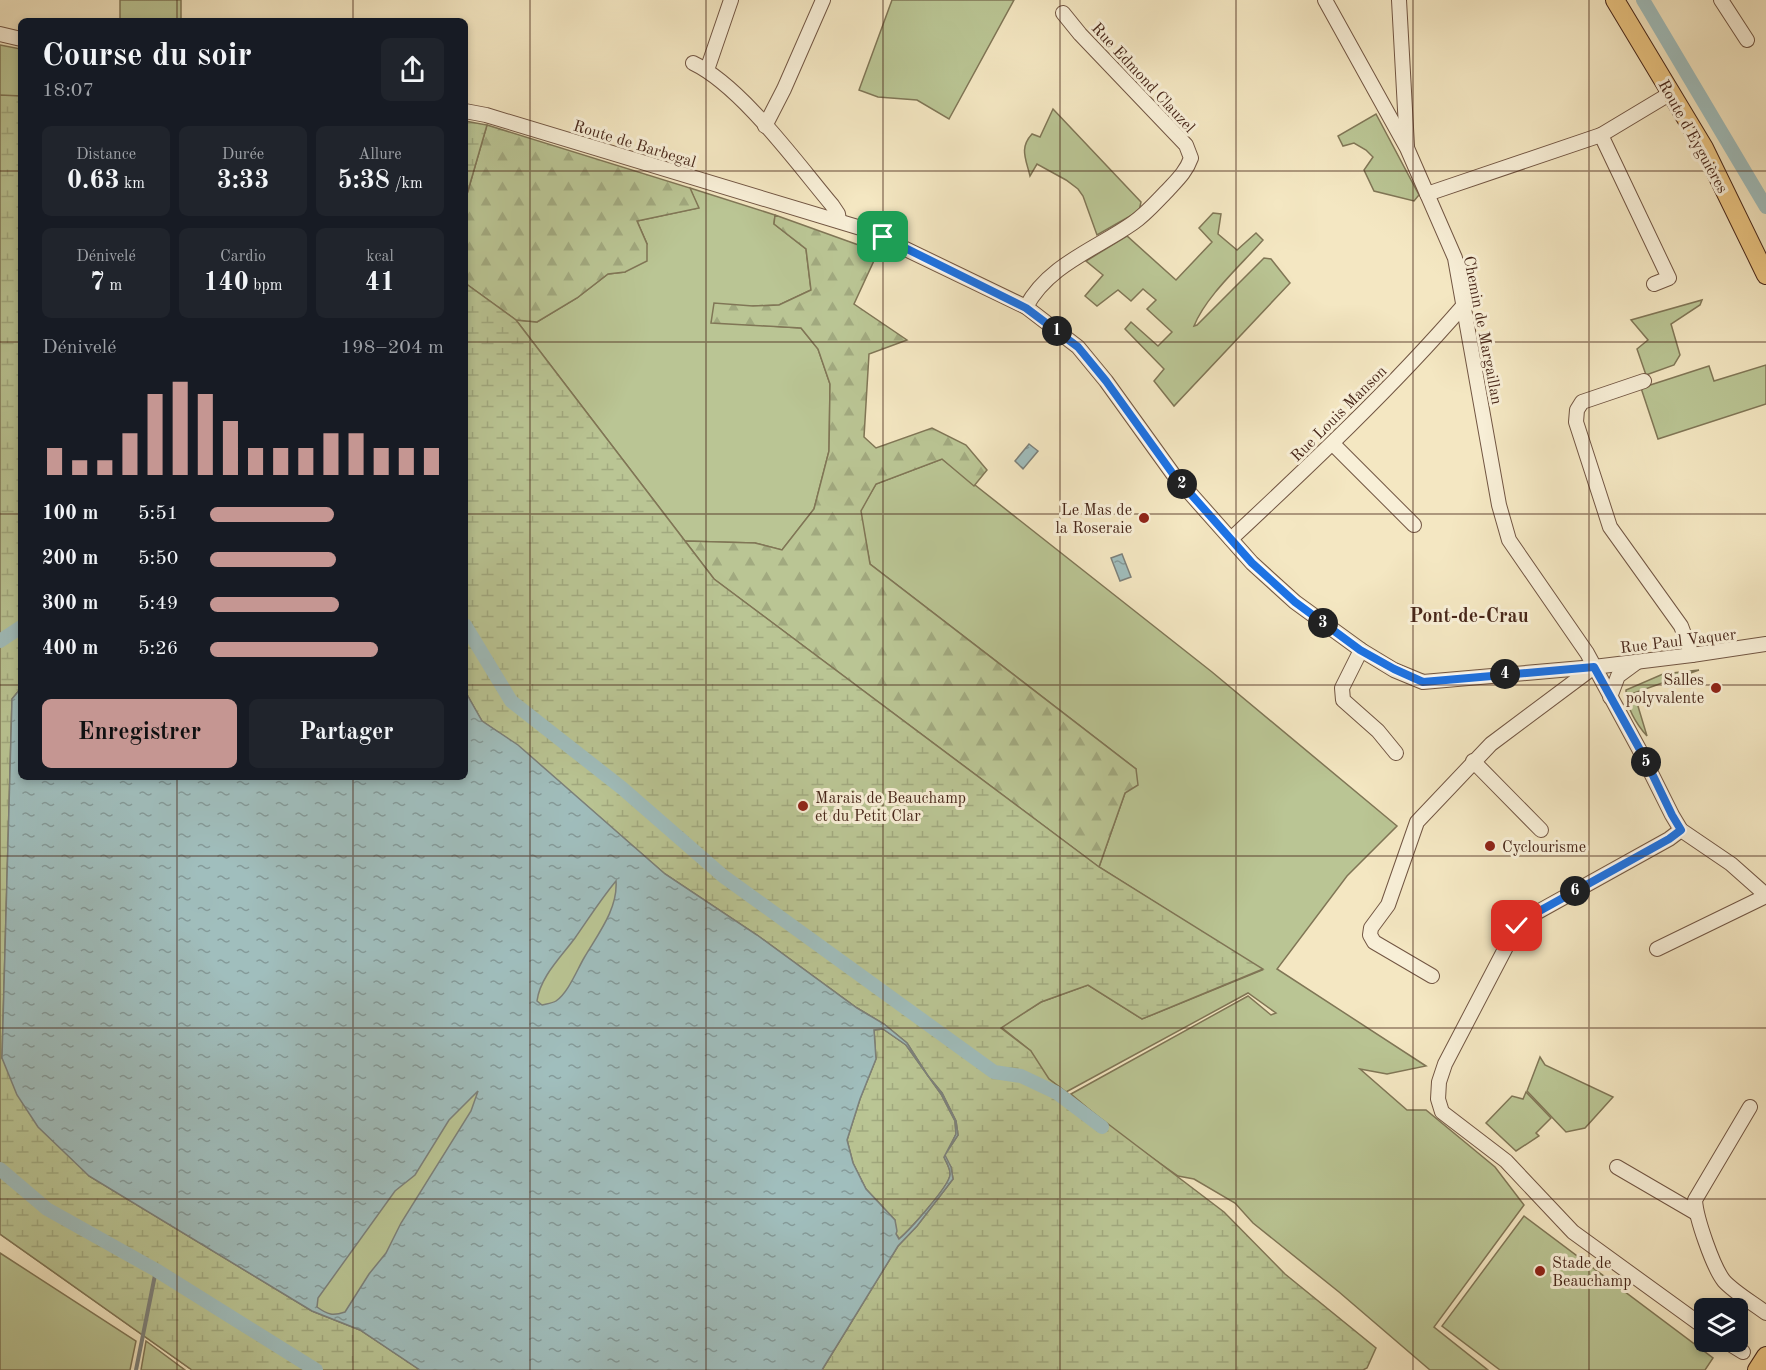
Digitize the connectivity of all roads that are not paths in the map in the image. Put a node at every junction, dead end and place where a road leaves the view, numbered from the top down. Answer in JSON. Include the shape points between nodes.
{"nodes":[{"id":1,"x":731,"y":0,"type":"edge"},
{"id":2,"x":823,"y":0,"type":"edge"},
{"id":3,"x":1325,"y":0,"type":"edge"},
{"id":4,"x":1399,"y":0,"type":"edge"},
{"id":5,"x":1615,"y":0,"type":"edge"},
{"id":6,"x":1721,"y":0,"type":"edge"},
{"id":7,"x":1063,"y":13,"type":"dead end"},
{"id":8,"x":0,"y":34,"type":"edge"},
{"id":9,"x":18,"y":38,"type":"edge"},
{"id":10,"x":1747,"y":40,"type":"dead end"},
{"id":11,"x":693,"y":63,"type":"dead end"},
{"id":12,"x":707,"y":70,"type":"junction"},
{"id":13,"x":1671,"y":93,"type":"junction"},
{"id":14,"x":468,"y":112,"type":"edge"},
{"id":15,"x":765,"y":126,"type":"junction"},
{"id":16,"x":1601,"y":135,"type":"junction"},
{"id":17,"x":1407,"y":148,"type":"junction"},
{"id":18,"x":1427,"y":194,"type":"junction"},
{"id":19,"x":839,"y":220,"type":"junction"},
{"id":20,"x":1766,"y":275,"type":"edge"},
{"id":21,"x":1654,"y":284,"type":"dead end"},
{"id":22,"x":1463,"y":306,"type":"junction"},
{"id":23,"x":1026,"y":308,"type":"junction"},
{"id":24,"x":1644,"y":381,"type":"dead end"},
{"id":25,"x":1333,"y":444,"type":"junction"},
{"id":26,"x":1414,"y":525,"type":"dead end"},
{"id":27,"x":1231,"y":539,"type":"junction"},
{"id":28,"x":1766,"y":644,"type":"edge"},
{"id":29,"x":1360,"y":650,"type":"junction"},
{"id":30,"x":1692,"y":655,"type":"junction"},
{"id":31,"x":1638,"y":661,"type":"junction"},
{"id":32,"x":1594,"y":667,"type":"junction"},
{"id":33,"x":1610,"y":697,"type":"junction"},
{"id":34,"x":1396,"y":753,"type":"dead end"},
{"id":35,"x":1473,"y":761,"type":"junction"},
{"id":36,"x":1541,"y":830,"type":"dead end"},
{"id":37,"x":1681,"y":830,"type":"junction"},
{"id":38,"x":1766,"y":895,"type":"edge"},
{"id":39,"x":1657,"y":949,"type":"dead end"},
{"id":40,"x":1432,"y":976,"type":"dead end"},
{"id":41,"x":1750,"y":1107,"type":"dead end"},
{"id":42,"x":1617,"y":1167,"type":"dead end"},
{"id":43,"x":1696,"y":1213,"type":"junction"},
{"id":44,"x":1766,"y":1313,"type":"edge"},
{"id":45,"x":1694,"y":1320,"type":"edge"},
{"id":46,"x":1766,"y":1356,"type":"edge"},
{"id":47,"x":1757,"y":1370,"type":"edge"}],
"edges":[{"from":1,"to":12,"type":"street"},
{"from":2,"to":15,"type":"street"},
{"from":3,"to":17,"type":"street","name":"Chemin de Margaillan"},
{"from":4,"to":17,"type":"street"},
{"from":5,"to":13,"type":"main road","name":"Route d'Eyguières"},
{"from":6,"to":10,"type":"street"},
{"from":7,"to":23,"type":"street","name":"Rue Edmond Clauzel","via":[[1186,145],[1191,158],[1186,171],[1152,207],[1043,282]]},
{"from":8,"to":9,"type":"street"},
{"from":11,"to":12,"type":"street"},
{"from":12,"to":15,"type":"street"},
{"from":13,"to":16,"type":"street"},
{"from":13,"to":20,"type":"main road","name":"Route d'Eyguières","via":[[1704,148]]},
{"from":14,"to":19,"type":"street","name":"Route de Barbegal"},
{"from":15,"to":19,"type":"street","via":[[832,205]]},
{"from":16,"to":18,"type":"street"},
{"from":16,"to":21,"type":"street","via":[[1669,278]]},
{"from":17,"to":18,"type":"street","name":"Chemin de Margaillan"},
{"from":18,"to":22,"type":"street","name":"Chemin de Margaillan","via":[[1455,258]]},
{"from":19,"to":23,"type":"street","name":"Route de Barbegal","via":[[883,237]]},
{"from":22,"to":25,"type":"street","name":"Rue Louis Manson"},
{"from":22,"to":32,"type":"street","name":"Chemin de Margaillan","via":[[1504,527],[1516,553]]},
{"from":23,"to":27,"type":"street","name":"Route de Barbegal","via":[[1078,347],[1168,466]]},
{"from":24,"to":30,"type":"street","via":[[1582,402],[1576,422],[1610,527],[1681,626]]},
{"from":25,"to":26,"type":"street"},
{"from":25,"to":27,"type":"street","name":"Rue Louis Manson"},
{"from":27,"to":29,"type":"street","name":"Rue Paul Vaquer","via":[[1295,602]]},
{"from":28,"to":30,"type":"street","name":"Rue Paul Vaquer"},
{"from":29,"to":32,"type":"street","name":"Rue Paul Vaquer","via":[[1423,682]]},
{"from":29,"to":34,"type":"street","via":[[1342,688],[1343,700]]},
{"from":30,"to":31,"type":"street","name":"Rue Paul Vaquer"},
{"from":31,"to":32,"type":"street","name":"Rue Paul Vaquer"},
{"from":31,"to":33,"type":"street","via":[[1618,676]]},
{"from":32,"to":33,"type":"street","name":"Chemin de Margaillan"},
{"from":32,"to":35,"type":"street"},
{"from":33,"to":37,"type":"street","name":"Chemin de Margaillan"},
{"from":35,"to":36,"type":"street"},
{"from":35,"to":40,"type":"street","via":[[1417,822],[1388,905],[1371,928],[1374,942]]},
{"from":37,"to":38,"type":"street"},
{"from":37,"to":45,"type":"street","via":[[1517,926],[1445,1064],[1438,1099],[1442,1112],[1506,1161],[1573,1232]]},
{"from":38,"to":39,"type":"street"},
{"from":41,"to":43,"type":"street","via":[[1695,1200]]},
{"from":42,"to":43,"type":"street"},
{"from":43,"to":44,"type":"street","via":[[1724,1281]]},
{"from":46,"to":47,"type":"main road"}]}
